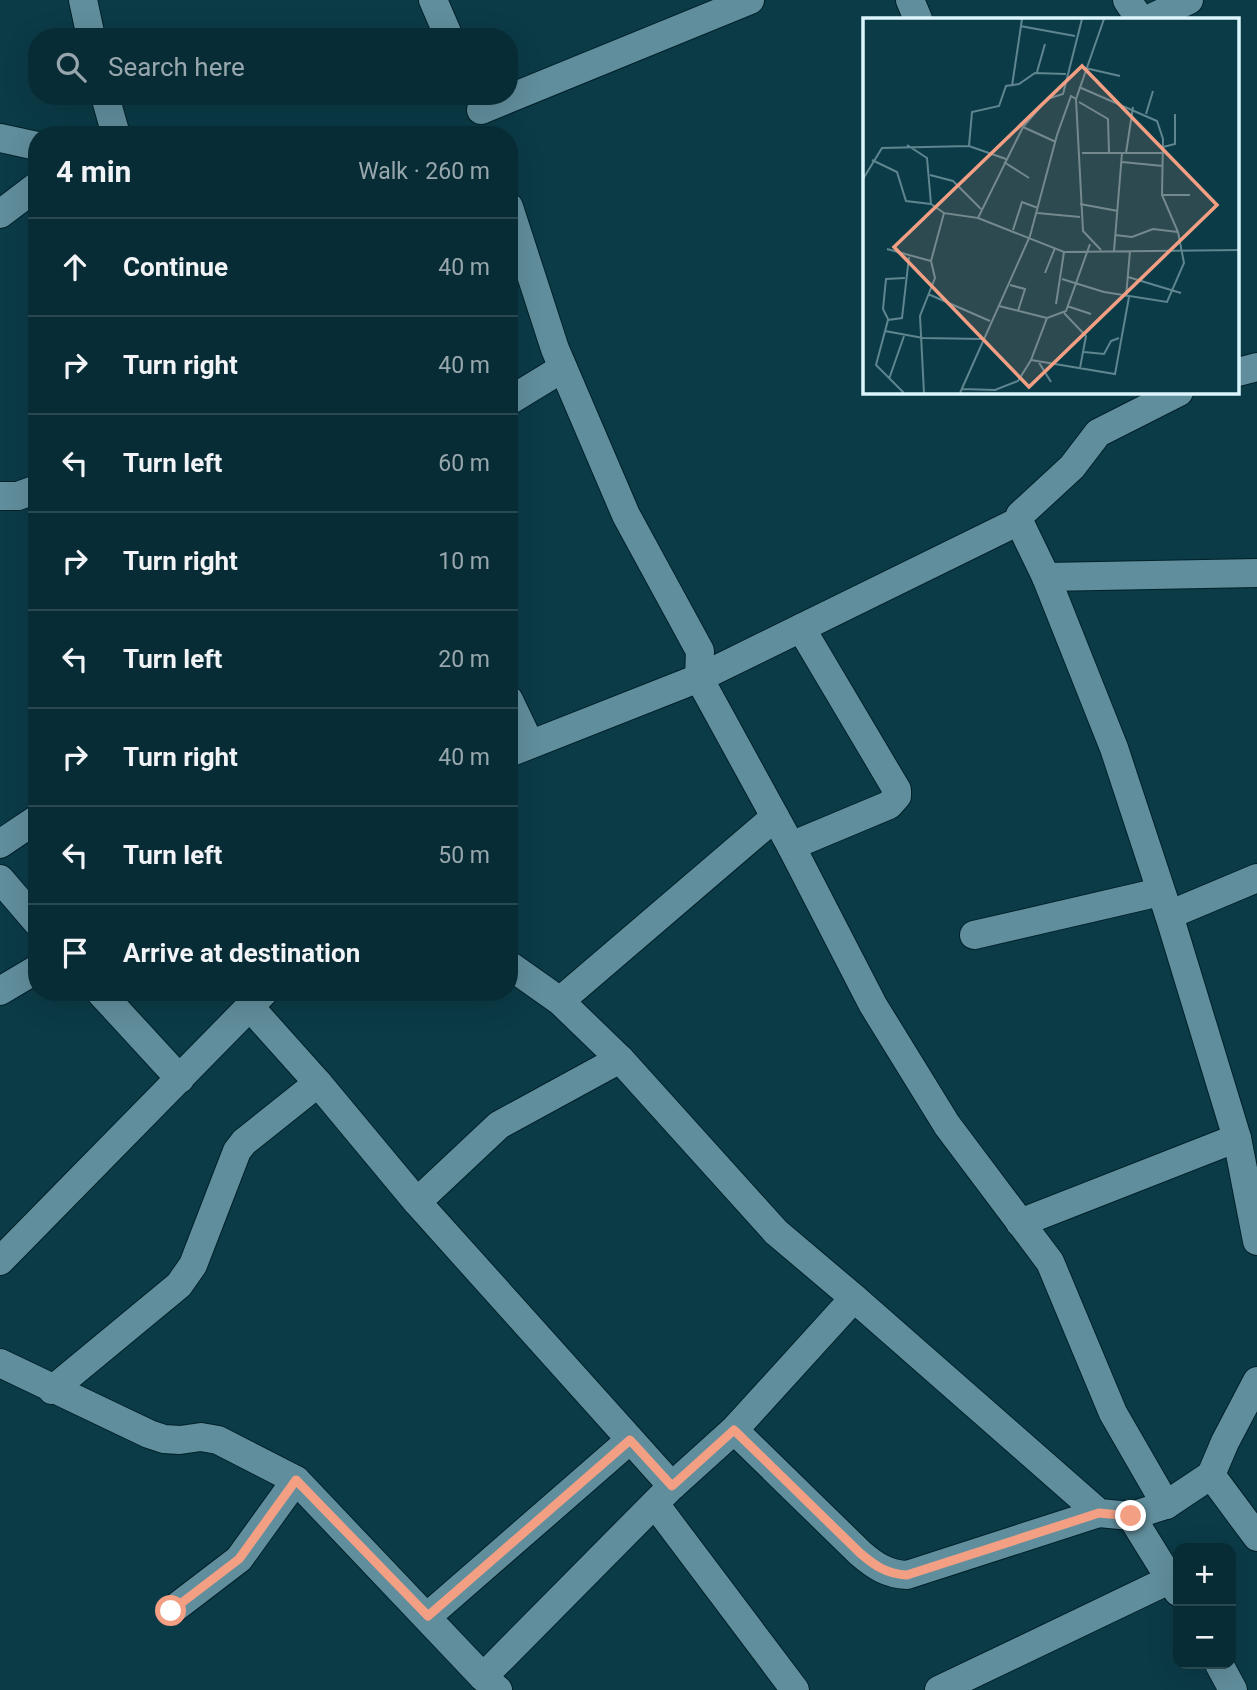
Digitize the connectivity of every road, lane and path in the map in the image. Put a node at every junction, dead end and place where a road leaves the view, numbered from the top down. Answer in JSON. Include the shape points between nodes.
{"nodes":[{"id":1,"x":83,"y":0,"type":"edge"},
{"id":2,"x":433,"y":0,"type":"edge"},
{"id":3,"x":750,"y":0,"type":"edge"},
{"id":4,"x":909,"y":0,"type":"edge"},
{"id":5,"x":1127,"y":0,"type":"edge"},
{"id":6,"x":1189,"y":0,"type":"edge"},
{"id":7,"x":918,"y":18,"type":"edge"},
{"id":8,"x":1139,"y":18,"type":"edge"},
{"id":9,"x":1151,"y":18,"type":"edge"},
{"id":10,"x":90,"y":28,"type":"edge"},
{"id":11,"x":445,"y":28,"type":"edge"},
{"id":12,"x":518,"y":98,"type":"edge"},
{"id":13,"x":107,"y":105,"type":"edge"},
{"id":14,"x":502,"y":105,"type":"edge"},
{"id":15,"x":481,"y":114,"type":"edge"},
{"id":16,"x":111,"y":126,"type":"edge"},
{"id":17,"x":0,"y":138,"type":"edge"},
{"id":18,"x":28,"y":144,"type":"edge"},
{"id":19,"x":28,"y":193,"type":"edge"},
{"id":20,"x":0,"y":214,"type":"edge"},
{"id":21,"x":518,"y":240,"type":"edge"},
{"id":22,"x":1257,"y":367,"type":"edge"},
{"id":23,"x":563,"y":369,"type":"junction"},
{"id":24,"x":1240,"y":371,"type":"edge"},
{"id":25,"x":1176,"y":394,"type":"edge"},
{"id":26,"x":518,"y":396,"type":"edge"},
{"id":27,"x":28,"y":492,"type":"edge"},
{"id":28,"x":0,"y":496,"type":"edge"},
{"id":29,"x":1019,"y":521,"type":"junction"},
{"id":30,"x":1257,"y":573,"type":"edge"},
{"id":31,"x":1046,"y":577,"type":"junction"},
{"id":32,"x":801,"y":628,"type":"junction"},
{"id":33,"x":699,"y":678,"type":"junction"},
{"id":34,"x":520,"y":749,"type":"edge"},
{"id":35,"x":775,"y":817,"type":"junction"},
{"id":36,"x":28,"y":825,"type":"edge"},
{"id":37,"x":0,"y":844,"type":"edge"},
{"id":38,"x":791,"y":846,"type":"junction"},
{"id":39,"x":1257,"y":878,"type":"edge"},
{"id":40,"x":0,"y":879,"type":"edge"},
{"id":41,"x":1164,"y":903,"type":"junction"},
{"id":42,"x":28,"y":912,"type":"edge"},
{"id":43,"x":974,"y":935,"type":"dead end"},
{"id":44,"x":518,"y":971,"type":"edge"},
{"id":45,"x":28,"y":974,"type":"edge"},
{"id":46,"x":0,"y":991,"type":"edge"},
{"id":47,"x":108,"y":1001,"type":"edge"},
{"id":48,"x":256,"y":1001,"type":"edge"},
{"id":49,"x":258,"y":1001,"type":"edge"},
{"id":50,"x":559,"y":1001,"type":"junction"},
{"id":51,"x":620,"y":1059,"type":"junction"},
{"id":52,"x":180,"y":1079,"type":"junction"},
{"id":53,"x":318,"y":1083,"type":"junction"},
{"id":54,"x":1237,"y":1138,"type":"junction"},
{"id":55,"x":417,"y":1202,"type":"junction"},
{"id":56,"x":1020,"y":1223,"type":"junction"},
{"id":57,"x":1257,"y":1241,"type":"edge"},
{"id":58,"x":0,"y":1261,"type":"edge"},
{"id":59,"x":854,"y":1298,"type":"junction"},
{"id":60,"x":0,"y":1363,"type":"edge"},
{"id":61,"x":1257,"y":1381,"type":"edge"},
{"id":62,"x":52,"y":1390,"type":"junction"},
{"id":63,"x":734,"y":1430,"type":"junction"},
{"id":64,"x":630,"y":1440,"type":"junction"},
{"id":65,"x":1211,"y":1475,"type":"junction"},
{"id":66,"x":296,"y":1480,"type":"junction"},
{"id":67,"x":663,"y":1495,"type":"junction"},
{"id":68,"x":1166,"y":1505,"type":"junction"},
{"id":69,"x":1099,"y":1513,"type":"junction"},
{"id":70,"x":1131,"y":1516,"type":"junction"},
{"id":71,"x":1257,"y":1536,"type":"edge"},
{"id":72,"x":1173,"y":1583,"type":"edge"},
{"id":73,"x":1173,"y":1587,"type":"edge"},
{"id":74,"x":171,"y":1611,"type":"dead end"},
{"id":75,"x":428,"y":1616,"type":"junction"},
{"id":76,"x":1222,"y":1669,"type":"edge"},
{"id":77,"x":491,"y":1683,"type":"edge"},
{"id":78,"x":795,"y":1690,"type":"edge"},
{"id":79,"x":939,"y":1690,"type":"edge"},
{"id":80,"x":1233,"y":1690,"type":"edge"}],
"edges":[{"from":1,"to":10,"type":"street"},
{"from":2,"to":11,"type":"street"},
{"from":3,"to":12,"type":"street"},
{"from":4,"to":7,"type":"street"},
{"from":5,"to":8,"type":"street"},
{"from":6,"to":9,"type":"street"},
{"from":13,"to":16,"type":"street"},
{"from":14,"to":15,"type":"street"},
{"from":17,"to":18,"type":"street"},
{"from":19,"to":20,"type":"street"},
{"from":21,"to":23,"type":"street"},
{"from":22,"to":24,"type":"street"},
{"from":23,"to":26,"type":"street"},
{"from":23,"to":33,"type":"street","via":[[626,515],[700,650]]},
{"from":25,"to":29,"type":"street","via":[[1098,433]]},
{"from":27,"to":28,"type":"street"},
{"from":29,"to":31,"type":"street"},
{"from":29,"to":32,"type":"street"},
{"from":30,"to":31,"type":"street"},
{"from":31,"to":41,"type":"street","via":[[1114,748]]},
{"from":32,"to":33,"type":"street"},
{"from":32,"to":38,"type":"street","via":[[897,796],[889,805]]},
{"from":33,"to":34,"type":"street"},
{"from":33,"to":35,"type":"street"},
{"from":35,"to":38,"type":"street"},
{"from":35,"to":50,"type":"street"},
{"from":36,"to":37,"type":"street"},
{"from":38,"to":56,"type":"street","via":[[873,1005],[947,1125]]},
{"from":39,"to":41,"type":"street"},
{"from":40,"to":42,"type":"street"},
{"from":41,"to":43,"type":"street"},
{"from":41,"to":54,"type":"street"},
{"from":44,"to":50,"type":"street"},
{"from":45,"to":46,"type":"street"},
{"from":47,"to":52,"type":"street"},
{"from":48,"to":52,"type":"street"},
{"from":49,"to":53,"type":"street"},
{"from":50,"to":51,"type":"street"},
{"from":51,"to":55,"type":"street","via":[[499,1125]]},
{"from":51,"to":59,"type":"street","via":[[776,1232]]},
{"from":52,"to":58,"type":"street"},
{"from":53,"to":55,"type":"street"},
{"from":53,"to":62,"type":"street","via":[[237,1151],[193,1265],[180,1285]]},
{"from":54,"to":56,"type":"street"},
{"from":54,"to":57,"type":"street"},
{"from":55,"to":64,"type":"street"},
{"from":56,"to":68,"type":"street","via":[[1050,1262],[1113,1413]]},
{"from":59,"to":63,"type":"street"},
{"from":59,"to":69,"type":"street"},
{"from":60,"to":62,"type":"street"},
{"from":61,"to":65,"type":"street"},
{"from":62,"to":66,"type":"street","via":[[156,1436],[218,1440]]},
{"from":63,"to":67,"type":"street"},
{"from":63,"to":69,"type":"street","via":[[860,1553],[892,1574],[907,1575]]},
{"from":64,"to":67,"type":"street"},
{"from":64,"to":75,"type":"street"},
{"from":65,"to":68,"type":"street"},
{"from":65,"to":71,"type":"street"},
{"from":66,"to":74,"type":"street","via":[[239,1559]]},
{"from":66,"to":75,"type":"street"},
{"from":67,"to":77,"type":"street"},
{"from":67,"to":78,"type":"street"},
{"from":68,"to":70,"type":"street"},
{"from":69,"to":70,"type":"street"},
{"from":70,"to":72,"type":"street"},
{"from":73,"to":79,"type":"street"},
{"from":75,"to":77,"type":"street"},
{"from":76,"to":80,"type":"street"}]}
